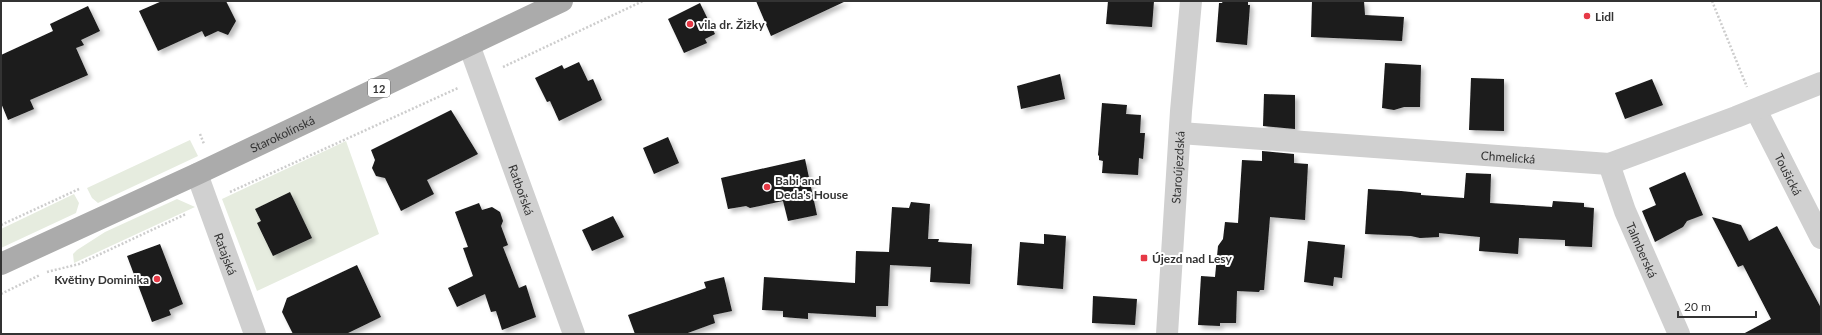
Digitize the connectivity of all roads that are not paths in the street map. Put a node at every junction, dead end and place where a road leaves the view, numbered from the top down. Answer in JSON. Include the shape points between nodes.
{"nodes":[{"id":1,"x":562,"y":1,"type":"edge"},
{"id":2,"x":1191,"y":1,"type":"edge"},
{"id":3,"x":469,"y":45,"type":"junction"},
{"id":4,"x":1821,"y":83,"type":"edge"},
{"id":5,"x":1756,"y":110,"type":"junction"},
{"id":6,"x":1180,"y":134,"type":"junction"},
{"id":7,"x":1609,"y":164,"type":"junction"},
{"id":8,"x":196,"y":174,"type":"junction"},
{"id":9,"x":1821,"y":238,"type":"edge"},
{"id":10,"x":1,"y":264,"type":"edge"},
{"id":11,"x":255,"y":334,"type":"edge"},
{"id":12,"x":574,"y":334,"type":"edge"},
{"id":13,"x":1167,"y":334,"type":"edge"},
{"id":14,"x":1679,"y":334,"type":"edge"}],
"edges":[{"from":1,"to":3,"type":"main road","name":"Starokolínská","number":"12"},
{"from":2,"to":6,"type":"street","name":"Staroújezdská"},
{"from":3,"to":8,"type":"main road","name":"Starokolínská","number":"12"},
{"from":3,"to":12,"type":"street","name":"Ratbořská"},
{"from":4,"to":5,"type":"street","name":"Chmelická"},
{"from":5,"to":7,"type":"street","name":"Chmelická"},
{"from":5,"to":9,"type":"street","name":"Toušická"},
{"from":6,"to":7,"type":"street","name":"Chmelická"},
{"from":6,"to":13,"type":"street","name":"Staroújezdská"},
{"from":7,"to":14,"type":"street","name":"Talmberská","via":[[1625,211]]},
{"from":8,"to":10,"type":"main road","name":"Starokolínská","number":"12"},
{"from":8,"to":11,"type":"street","name":"Ratajská"}]}
